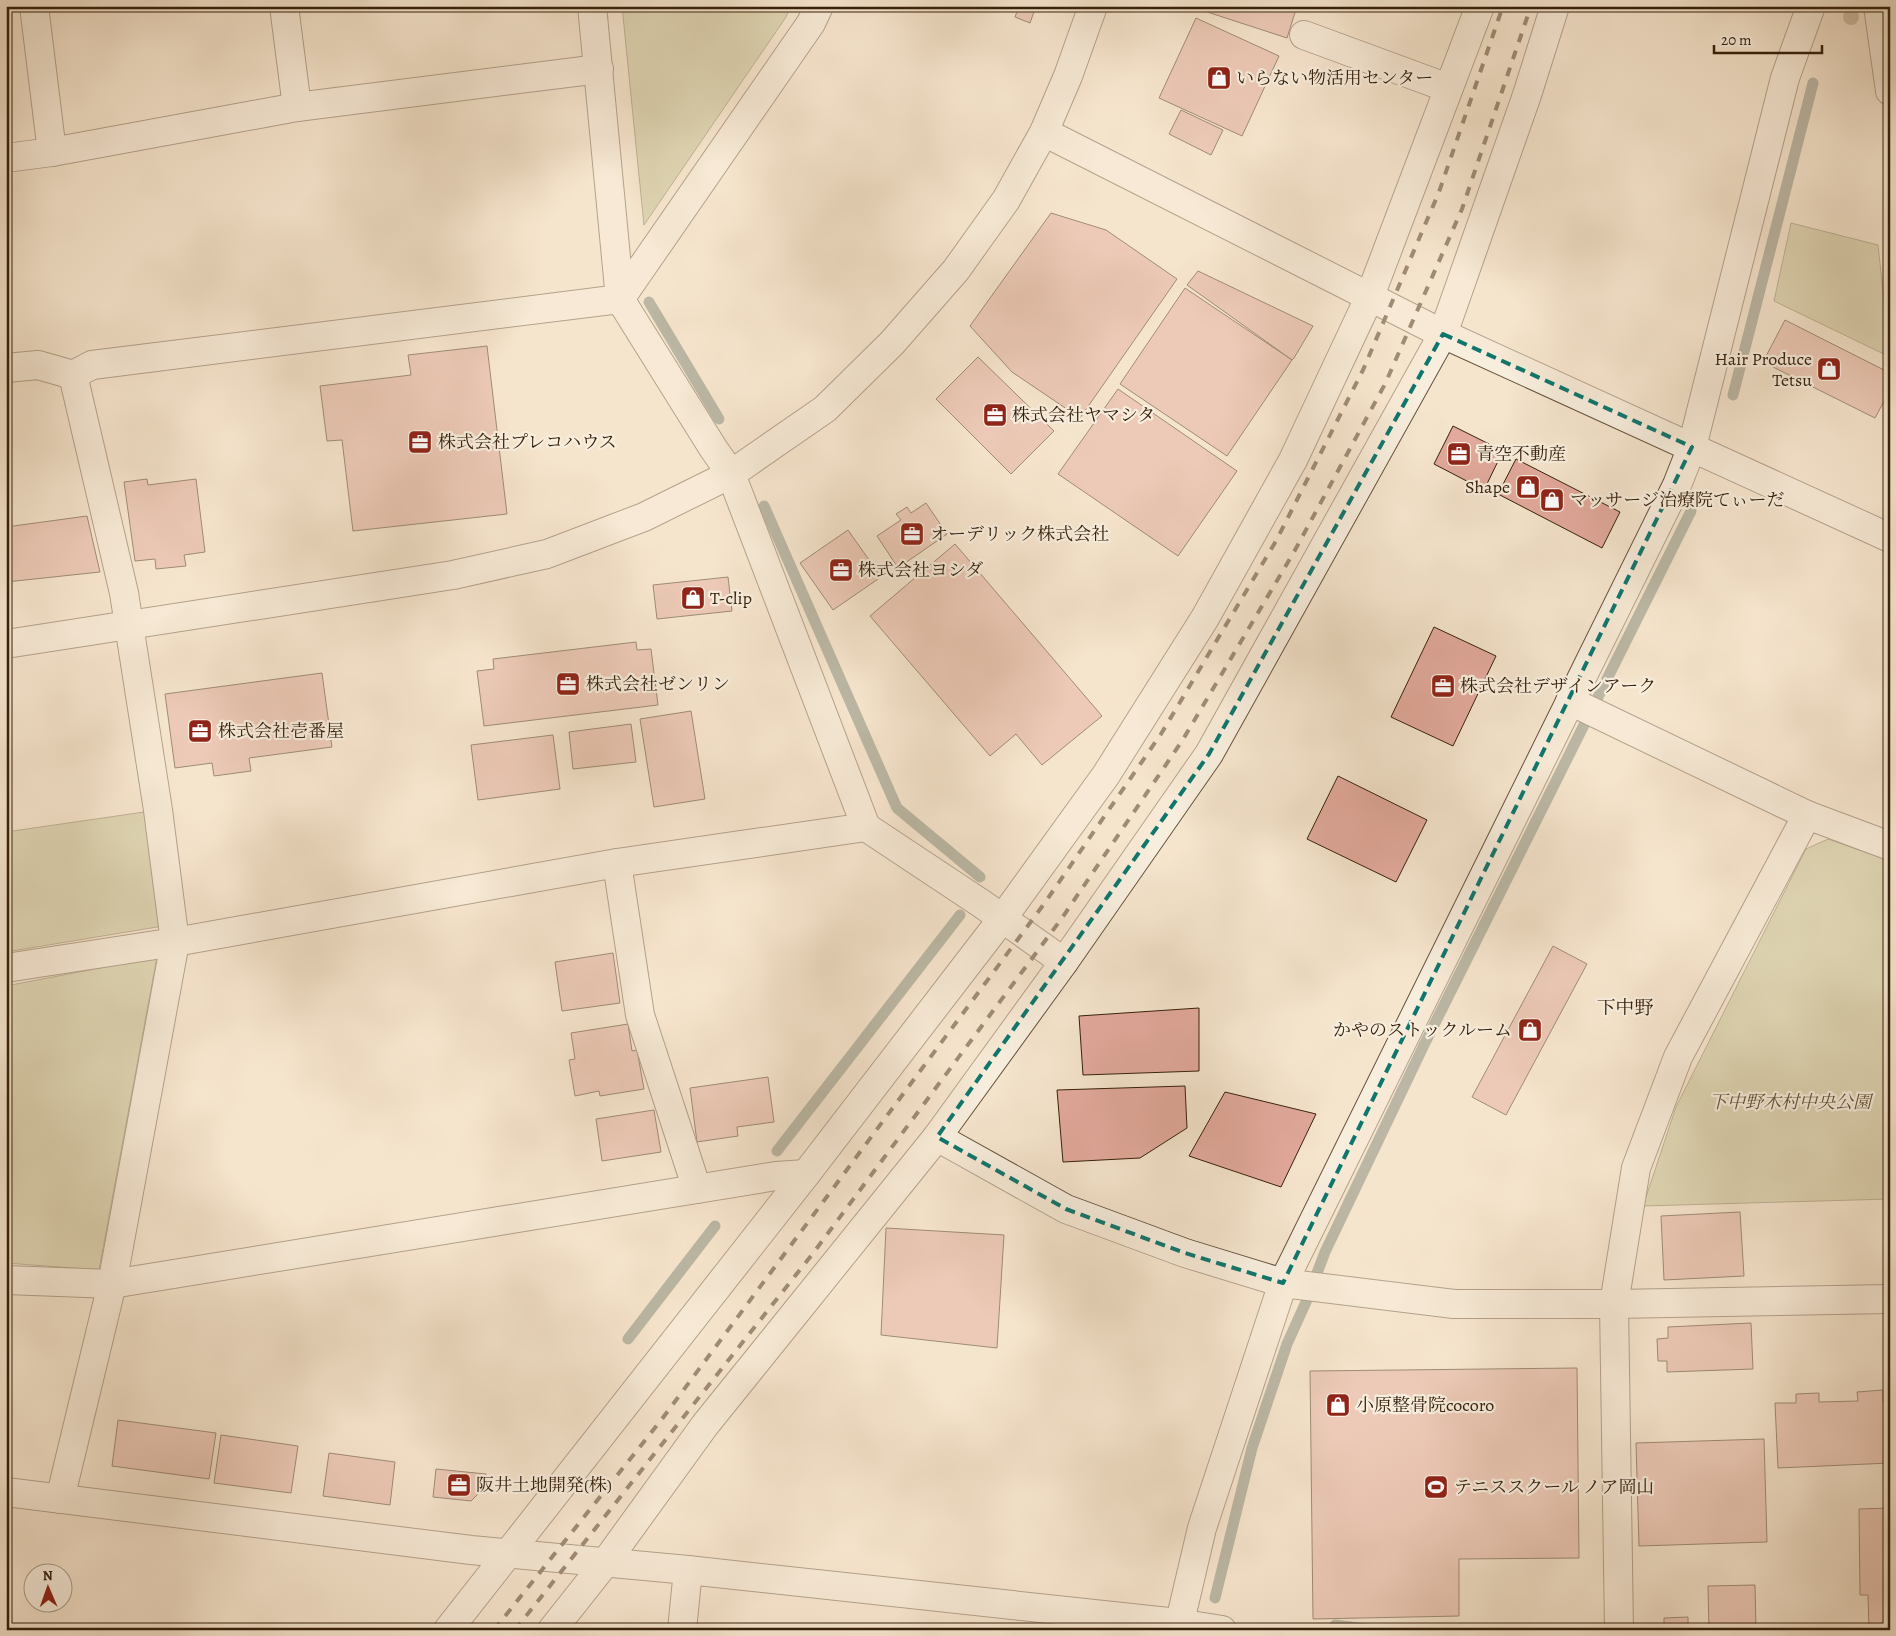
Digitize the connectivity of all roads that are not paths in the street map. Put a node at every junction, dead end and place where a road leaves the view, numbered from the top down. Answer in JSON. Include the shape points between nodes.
{"nodes":[{"id":1,"x":34,"y":6,"type":"edge"},
{"id":2,"x":284,"y":6,"type":"edge"},
{"id":3,"x":592,"y":6,"type":"edge"},
{"id":4,"x":819,"y":6,"type":"edge"},
{"id":5,"x":1093,"y":6,"type":"edge"},
{"id":6,"x":1480,"y":6,"type":"edge"},
{"id":7,"x":1555,"y":6,"type":"edge"},
{"id":8,"x":1810,"y":6,"type":"edge"},
{"id":9,"x":1878,"y":6,"type":"edge"},
{"id":10,"x":1304,"y":35,"type":"dead end"},
{"id":11,"x":599,"y":70,"type":"junction"},
{"id":12,"x":1448,"y":88,"type":"junction"},
{"id":13,"x":1890,"y":91,"type":"edge"},
{"id":14,"x":298,"y":107,"type":"junction"},
{"id":15,"x":1044,"y":132,"type":"junction"},
{"id":16,"x":52,"y":152,"type":"junction"},
{"id":17,"x":6,"y":158,"type":"edge"},
{"id":18,"x":1370,"y":296,"type":"junction"},
{"id":19,"x":620,"y":299,"type":"junction"},
{"id":20,"x":1443,"y":334,"type":"junction"},
{"id":21,"x":6,"y":368,"type":"edge"},
{"id":22,"x":72,"y":375,"type":"junction"},
{"id":23,"x":1692,"y":447,"type":"junction"},
{"id":24,"x":731,"y":474,"type":"junction"},
{"id":25,"x":1890,"y":538,"type":"edge"},
{"id":26,"x":129,"y":626,"type":"junction"},
{"id":27,"x":6,"y":644,"type":"edge"},
{"id":28,"x":1584,"y":708,"type":"junction"},
{"id":29,"x":1807,"y":815,"type":"junction"},
{"id":30,"x":866,"y":827,"type":"junction"},
{"id":31,"x":1890,"y":846,"type":"edge"},
{"id":32,"x":617,"y":863,"type":"junction"},
{"id":33,"x":1002,"y":919,"type":"junction"},
{"id":34,"x":175,"y":942,"type":"junction"},
{"id":35,"x":1064,"y":962,"type":"junction"},
{"id":36,"x":6,"y":968,"type":"edge"},
{"id":37,"x":937,"y":1137,"type":"junction"},
{"id":38,"x":806,"y":1174,"type":"junction"},
{"id":39,"x":697,"y":1189,"type":"junction"},
{"id":40,"x":6,"y":1280,"type":"edge"},
{"id":41,"x":112,"y":1284,"type":"junction"},
{"id":42,"x":1302,"y":1285,"type":"junction"},
{"id":43,"x":1890,"y":1299,"type":"edge"},
{"id":44,"x":1614,"y":1304,"type":"junction"},
{"id":45,"x":6,"y":1492,"type":"edge"},
{"id":46,"x":60,"y":1499,"type":"junction"},
{"id":47,"x":508,"y":1553,"type":"junction"},
{"id":48,"x":605,"y":1563,"type":"junction"},
{"id":49,"x":688,"y":1570,"type":"junction"},
{"id":50,"x":1178,"y":1627,"type":"edge"},
{"id":51,"x":448,"y":1630,"type":"edge"},
{"id":52,"x":552,"y":1630,"type":"edge"},
{"id":53,"x":682,"y":1630,"type":"edge"},
{"id":54,"x":1222,"y":1630,"type":"edge"},
{"id":55,"x":1619,"y":1630,"type":"edge"}],
"edges":[{"from":1,"to":16,"type":"street"},
{"from":2,"to":14,"type":"street"},
{"from":3,"to":11,"type":"street"},
{"from":4,"to":19,"type":"street","via":[[811,23]]},
{"from":5,"to":15,"type":"street"},
{"from":6,"to":12,"type":"street"},
{"from":7,"to":20,"type":"street"},
{"from":8,"to":23,"type":"street","via":[[1784,78]]},
{"from":9,"to":13,"type":"street"},
{"from":10,"to":12,"type":"street"},
{"from":11,"to":14,"type":"street"},
{"from":11,"to":19,"type":"street"},
{"from":12,"to":18,"type":"street"},
{"from":14,"to":16,"type":"street"},
{"from":15,"to":18,"type":"street"},
{"from":15,"to":24,"type":"street","via":[[1006,200],[956,270],[892,343],[825,409]]},
{"from":16,"to":17,"type":"street"},
{"from":18,"to":20,"type":"street"},
{"from":18,"to":33,"type":"street","via":[[1294,460],[1205,618],[1106,776]]},
{"from":19,"to":22,"type":"street","via":[[92,365]]},
{"from":19,"to":24,"type":"street"},
{"from":20,"to":23,"type":"street"},
{"from":20,"to":35,"type":"street","via":[[1209,754]]},
{"from":21,"to":22,"type":"street","via":[[38,365]]},
{"from":22,"to":26,"type":"street"},
{"from":23,"to":25,"type":"street"},
{"from":23,"to":28,"type":"street"},
{"from":24,"to":26,"type":"street","via":[[644,517],[547,554],[453,575]]},
{"from":24,"to":30,"type":"street"},
{"from":26,"to":27,"type":"street"},
{"from":26,"to":34,"type":"street"},
{"from":28,"to":29,"type":"street"},
{"from":28,"to":42,"type":"street"},
{"from":29,"to":31,"type":"street"},
{"from":29,"to":44,"type":"street","via":[[1678,1057],[1636,1168]]},
{"from":30,"to":32,"type":"street"},
{"from":30,"to":33,"type":"street"},
{"from":32,"to":34,"type":"street"},
{"from":32,"to":39,"type":"street","via":[[640,1015]]},
{"from":33,"to":35,"type":"street"},
{"from":33,"to":38,"type":"street"},
{"from":34,"to":36,"type":"street"},
{"from":34,"to":41,"type":"street"},
{"from":35,"to":37,"type":"street"},
{"from":37,"to":42,"type":"street","via":[[1066,1209],[1185,1253]]},
{"from":37,"to":48,"type":"street","via":[[705,1425]]},
{"from":38,"to":39,"type":"street"},
{"from":38,"to":47,"type":"street"},
{"from":39,"to":41,"type":"street"},
{"from":40,"to":41,"type":"street"},
{"from":41,"to":46,"type":"street"},
{"from":42,"to":44,"type":"street","via":[[1454,1304]]},
{"from":42,"to":50,"type":"street","via":[[1202,1528]]},
{"from":43,"to":44,"type":"street"},
{"from":44,"to":55,"type":"street"},
{"from":45,"to":46,"type":"street"},
{"from":46,"to":47,"type":"street"},
{"from":47,"to":48,"type":"street"},
{"from":47,"to":51,"type":"street"},
{"from":48,"to":49,"type":"street"},
{"from":48,"to":52,"type":"street"},
{"from":49,"to":50,"type":"street"},
{"from":49,"to":53,"type":"street"},
{"from":50,"to":54,"type":"street"}]}
